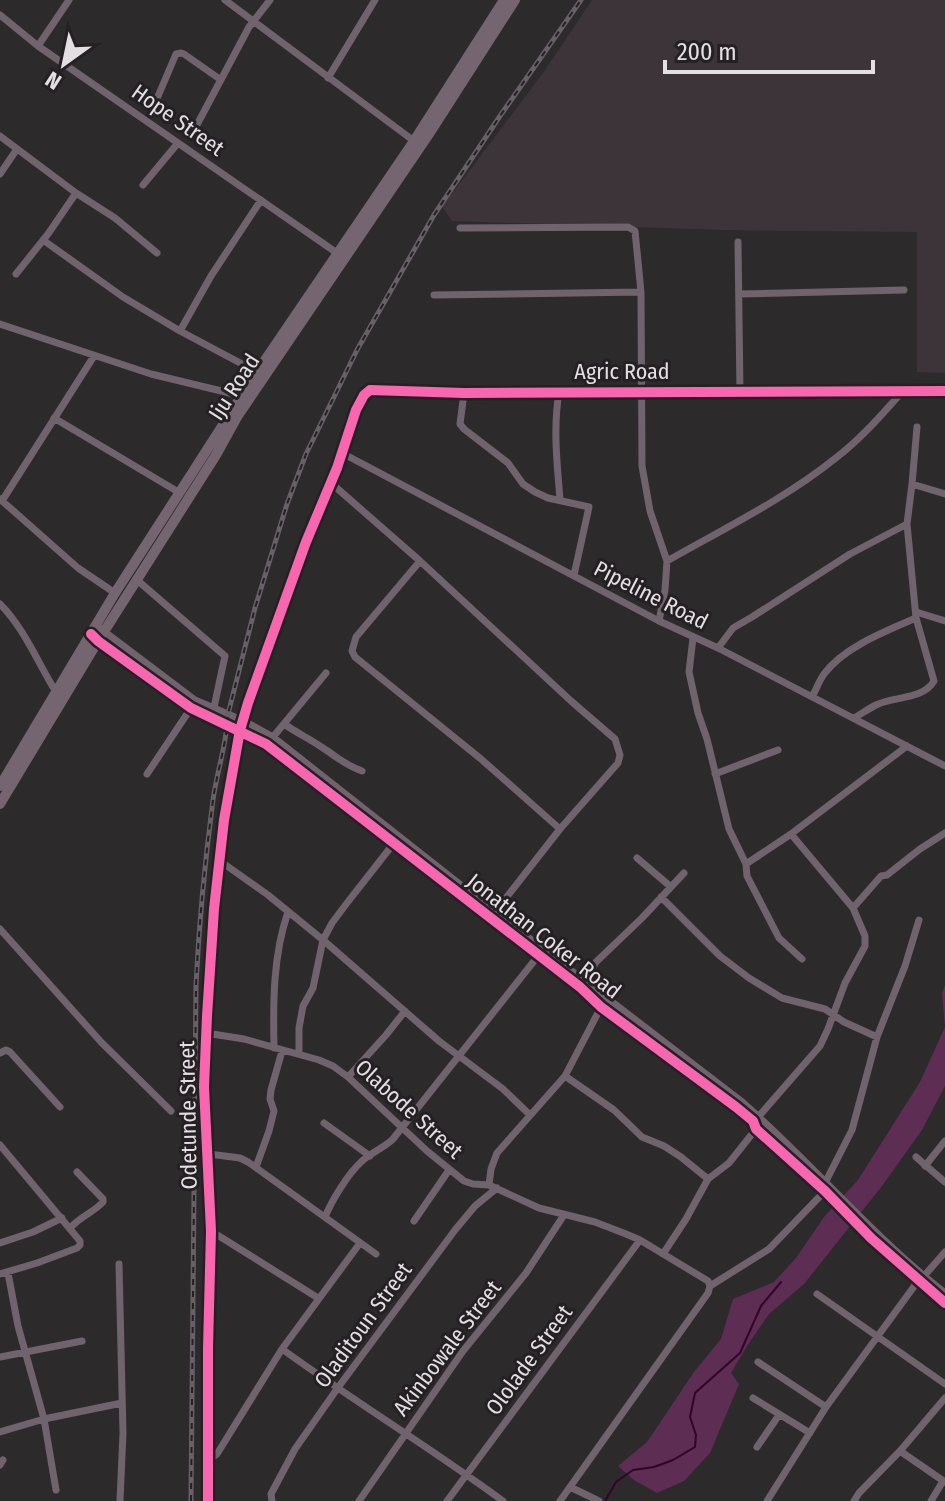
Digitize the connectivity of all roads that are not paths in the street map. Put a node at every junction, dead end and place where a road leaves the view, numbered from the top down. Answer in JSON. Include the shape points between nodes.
{"nodes":[{"id":1,"x":69,"y":0,"type":"edge"},
{"id":2,"x":225,"y":0,"type":"edge"},
{"id":3,"x":270,"y":0,"type":"edge"},
{"id":4,"x":375,"y":0,"type":"edge"},
{"id":5,"x":504,"y":0,"type":"edge"},
{"id":6,"x":515,"y":0,"type":"edge"},
{"id":7,"x":0,"y":15,"type":"edge"},
{"id":8,"x":255,"y":23,"type":"junction"},
{"id":9,"x":38,"y":46,"type":"junction"},
{"id":10,"x":328,"y":78,"type":"junction"},
{"id":11,"x":221,"y":80,"type":"junction"},
{"id":12,"x":153,"y":108,"type":"dead end"},
{"id":13,"x":0,"y":136,"type":"edge"},
{"id":14,"x":191,"y":136,"type":"dead end"},
{"id":15,"x":414,"y":141,"type":"junction"},
{"id":16,"x":178,"y":143,"type":"junction"},
{"id":17,"x":17,"y":149,"type":"junction"},
{"id":18,"x":0,"y":174,"type":"edge"},
{"id":19,"x":143,"y":185,"type":"dead end"},
{"id":20,"x":76,"y":193,"type":"junction"},
{"id":21,"x":261,"y":200,"type":"junction"},
{"id":22,"x":460,"y":228,"type":"dead end"},
{"id":23,"x":43,"y":240,"type":"junction"},
{"id":24,"x":738,"y":242,"type":"dead end"},
{"id":25,"x":157,"y":253,"type":"dead end"},
{"id":26,"x":337,"y":253,"type":"junction"},
{"id":27,"x":16,"y":274,"type":"dead end"},
{"id":28,"x":904,"y":290,"type":"dead end"},
{"id":29,"x":641,"y":292,"type":"junction"},
{"id":30,"x":739,"y":294,"type":"junction"},
{"id":31,"x":434,"y":295,"type":"dead end"},
{"id":32,"x":1,"y":327,"type":"edge"},
{"id":33,"x":180,"y":331,"type":"junction"},
{"id":34,"x":94,"y":356,"type":"junction"},
{"id":35,"x":257,"y":372,"type":"junction"},
{"id":36,"x":640,"y":391,"type":"junction"},
{"id":37,"x":740,"y":391,"type":"junction"},
{"id":38,"x":903,"y":391,"type":"junction"},
{"id":39,"x":945,"y":391,"type":"edge"},
{"id":40,"x":559,"y":392,"type":"junction"},
{"id":41,"x":464,"y":393,"type":"junction"},
{"id":42,"x":242,"y":396,"type":"junction"},
{"id":43,"x":54,"y":418,"type":"junction"},
{"id":44,"x":917,"y":427,"type":"dead end"},
{"id":45,"x":342,"y":453,"type":"junction"},
{"id":46,"x":331,"y":483,"type":"junction"},
{"id":47,"x":912,"y":484,"type":"junction"},
{"id":48,"x":180,"y":493,"type":"junction"},
{"id":49,"x":945,"y":494,"type":"edge"},
{"id":50,"x":560,"y":499,"type":"junction"},
{"id":51,"x":1,"y":500,"type":"edge"},
{"id":52,"x":907,"y":524,"type":"junction"},
{"id":53,"x":420,"y":561,"type":"junction"},
{"id":54,"x":667,"y":561,"type":"junction"},
{"id":55,"x":574,"y":575,"type":"junction"},
{"id":56,"x":137,"y":580,"type":"junction"},
{"id":57,"x":115,"y":593,"type":"junction"},
{"id":58,"x":0,"y":604,"type":"edge"},
{"id":59,"x":916,"y":615,"type":"junction"},
{"id":60,"x":659,"y":621,"type":"junction"},
{"id":61,"x":945,"y":621,"type":"edge"},
{"id":62,"x":97,"y":633,"type":"junction"},
{"id":63,"x":693,"y":638,"type":"junction"},
{"id":64,"x":718,"y":648,"type":"junction"},
{"id":65,"x":326,"y":673,"type":"dead end"},
{"id":66,"x":56,"y":692,"type":"junction"},
{"id":67,"x":812,"y":697,"type":"junction"},
{"id":68,"x":191,"y":708,"type":"junction"},
{"id":69,"x":213,"y":709,"type":"junction"},
{"id":70,"x":854,"y":718,"type":"junction"},
{"id":71,"x":212,"y":719,"type":"junction"},
{"id":72,"x":244,"y":721,"type":"junction"},
{"id":73,"x":284,"y":724,"type":"junction"},
{"id":74,"x":240,"y":730,"type":"junction"},
{"id":75,"x":273,"y":737,"type":"junction"},
{"id":76,"x":907,"y":746,"type":"junction"},
{"id":77,"x":778,"y":750,"type":"dead end"},
{"id":78,"x":945,"y":766,"type":"edge"},
{"id":79,"x":362,"y":771,"type":"dead end"},
{"id":80,"x":147,"y":774,"type":"dead end"},
{"id":81,"x":715,"y":774,"type":"junction"},
{"id":82,"x":0,"y":786,"type":"edge"},
{"id":83,"x":0,"y":804,"type":"edge"},
{"id":84,"x":560,"y":829,"type":"junction"},
{"id":85,"x":945,"y":833,"type":"edge"},
{"id":86,"x":791,"y":834,"type":"junction"},
{"id":87,"x":394,"y":843,"type":"junction"},
{"id":88,"x":637,"y":858,"type":"dead end"},
{"id":89,"x":220,"y":861,"type":"junction"},
{"id":90,"x":746,"y":864,"type":"junction"},
{"id":91,"x":684,"y":873,"type":"dead end"},
{"id":92,"x":671,"y":887,"type":"junction"},
{"id":93,"x":661,"y":897,"type":"junction"},
{"id":94,"x":853,"y":908,"type":"junction"},
{"id":95,"x":288,"y":912,"type":"junction"},
{"id":96,"x":495,"y":912,"type":"junction"},
{"id":97,"x":919,"y":920,"type":"dead end"},
{"id":98,"x":0,"y":929,"type":"edge"},
{"id":99,"x":323,"y":940,"type":"junction"},
{"id":100,"x":538,"y":956,"type":"junction"},
{"id":101,"x":802,"y":959,"type":"dead end"},
{"id":102,"x":585,"y":981,"type":"junction"},
{"id":103,"x":601,"y":1007,"type":"junction"},
{"id":104,"x":405,"y":1011,"type":"junction"},
{"id":105,"x":833,"y":1015,"type":"junction"},
{"id":106,"x":206,"y":1033,"type":"junction"},
{"id":107,"x":877,"y":1037,"type":"junction"},
{"id":108,"x":278,"y":1049,"type":"junction"},
{"id":109,"x":0,"y":1053,"type":"edge"},
{"id":110,"x":299,"y":1054,"type":"junction"},
{"id":111,"x":460,"y":1057,"type":"junction"},
{"id":112,"x":565,"y":1076,"type":"junction"},
{"id":113,"x":348,"y":1077,"type":"junction"},
{"id":114,"x":60,"y":1107,"type":"dead end"},
{"id":115,"x":171,"y":1111,"type":"dead end"},
{"id":116,"x":529,"y":1114,"type":"junction"},
{"id":117,"x":759,"y":1116,"type":"junction"},
{"id":118,"x":324,"y":1123,"type":"dead end"},
{"id":119,"x":402,"y":1128,"type":"junction"},
{"id":120,"x":756,"y":1129,"type":"junction"},
{"id":121,"x":945,"y":1141,"type":"edge"},
{"id":122,"x":0,"y":1145,"type":"edge"},
{"id":123,"x":209,"y":1154,"type":"junction"},
{"id":124,"x":370,"y":1156,"type":"junction"},
{"id":125,"x":916,"y":1157,"type":"dead end"},
{"id":126,"x":925,"y":1166,"type":"junction"},
{"id":127,"x":256,"y":1167,"type":"junction"},
{"id":128,"x":449,"y":1170,"type":"junction"},
{"id":129,"x":77,"y":1172,"type":"dead end"},
{"id":130,"x":708,"y":1179,"type":"junction"},
{"id":131,"x":945,"y":1182,"type":"edge"},
{"id":132,"x":493,"y":1186,"type":"junction"},
{"id":133,"x":825,"y":1187,"type":"junction"},
{"id":134,"x":564,"y":1215,"type":"junction"},
{"id":135,"x":325,"y":1217,"type":"junction"},
{"id":136,"x":62,"y":1218,"type":"junction"},
{"id":137,"x":414,"y":1221,"type":"dead end"},
{"id":138,"x":70,"y":1228,"type":"junction"},
{"id":139,"x":211,"y":1231,"type":"junction"},
{"id":140,"x":640,"y":1240,"type":"junction"},
{"id":141,"x":0,"y":1243,"type":"edge"},
{"id":142,"x":360,"y":1243,"type":"junction"},
{"id":143,"x":945,"y":1252,"type":"edge"},
{"id":144,"x":376,"y":1254,"type":"dead end"},
{"id":145,"x":663,"y":1254,"type":"junction"},
{"id":146,"x":119,"y":1264,"type":"dead end"},
{"id":147,"x":4,"y":1273,"type":"edge"},
{"id":148,"x":921,"y":1279,"type":"junction"},
{"id":149,"x":710,"y":1286,"type":"junction"},
{"id":150,"x":945,"y":1293,"type":"edge"},
{"id":151,"x":817,"y":1294,"type":"dead end"},
{"id":152,"x":318,"y":1298,"type":"junction"},
{"id":153,"x":945,"y":1303,"type":"edge"},
{"id":154,"x":879,"y":1336,"type":"junction"},
{"id":155,"x":82,"y":1341,"type":"dead end"},
{"id":156,"x":282,"y":1349,"type":"junction"},
{"id":157,"x":24,"y":1352,"type":"junction"},
{"id":158,"x":0,"y":1357,"type":"edge"},
{"id":159,"x":758,"y":1362,"type":"dead end"},
{"id":160,"x":945,"y":1384,"type":"edge"},
{"id":161,"x":337,"y":1389,"type":"junction"},
{"id":162,"x":753,"y":1398,"type":"dead end"},
{"id":163,"x":945,"y":1398,"type":"edge"},
{"id":164,"x":122,"y":1403,"type":"junction"},
{"id":165,"x":826,"y":1407,"type":"junction"},
{"id":166,"x":779,"y":1415,"type":"junction"},
{"id":167,"x":44,"y":1419,"type":"junction"},
{"id":168,"x":0,"y":1432,"type":"edge"},
{"id":169,"x":406,"y":1433,"type":"junction"},
{"id":170,"x":810,"y":1433,"type":"junction"},
{"id":171,"x":757,"y":1447,"type":"dead end"},
{"id":172,"x":900,"y":1451,"type":"junction"},
{"id":173,"x":208,"y":1460,"type":"junction"},
{"id":174,"x":467,"y":1474,"type":"junction"},
{"id":175,"x":944,"y":1482,"type":"edge"},
{"id":176,"x":570,"y":1487,"type":"junction"},
{"id":177,"x":56,"y":1490,"type":"dead end"},
{"id":178,"x":271,"y":1498,"type":"edge"},
{"id":179,"x":120,"y":1501,"type":"edge"},
{"id":180,"x":208,"y":1501,"type":"edge"},
{"id":181,"x":359,"y":1501,"type":"edge"},
{"id":182,"x":447,"y":1501,"type":"edge"},
{"id":183,"x":503,"y":1501,"type":"edge"},
{"id":184,"x":560,"y":1501,"type":"edge"},
{"id":185,"x":599,"y":1501,"type":"edge"},
{"id":186,"x":767,"y":1501,"type":"edge"},
{"id":187,"x":854,"y":1501,"type":"edge"},
{"id":188,"x":931,"y":1501,"type":"edge"}],
"edges":[{"from":1,"to":9,"type":"street"},
{"from":2,"to":8,"type":"street"},
{"from":3,"to":8,"type":"street"},
{"from":4,"to":10,"type":"street"},
{"from":5,"to":15,"type":"main road","name":"Iju Road"},
{"from":6,"to":56,"type":"main road","name":"Iju Road","via":[[237,417]]},
{"from":7,"to":9,"type":"street","name":"Hope Street"},
{"from":8,"to":10,"type":"street"},
{"from":8,"to":11,"type":"street"},
{"from":9,"to":16,"type":"street","name":"Hope Street"},
{"from":10,"to":15,"type":"street"},
{"from":11,"to":12,"type":"street","via":[[184,54],[176,54]]},
{"from":11,"to":14,"type":"street"},
{"from":13,"to":17,"type":"street"},
{"from":15,"to":26,"type":"main road","name":"Iju Road"},
{"from":16,"to":19,"type":"street"},
{"from":16,"to":21,"type":"street","name":"Hope Street"},
{"from":17,"to":18,"type":"street"},
{"from":17,"to":20,"type":"street"},
{"from":20,"to":23,"type":"street"},
{"from":20,"to":25,"type":"street"},
{"from":21,"to":26,"type":"street","name":"Hope Street"},
{"from":21,"to":33,"type":"street"},
{"from":22,"to":29,"type":"street","via":[[632,228]]},
{"from":23,"to":27,"type":"street"},
{"from":23,"to":33,"type":"street"},
{"from":24,"to":30,"type":"street"},
{"from":26,"to":35,"type":"main road","name":"Iju Road"},
{"from":28,"to":30,"type":"street"},
{"from":29,"to":31,"type":"street"},
{"from":29,"to":36,"type":"street"},
{"from":30,"to":37,"type":"street"},
{"from":32,"to":34,"type":"street"},
{"from":33,"to":35,"type":"street"},
{"from":34,"to":42,"type":"street"},
{"from":34,"to":43,"type":"street"},
{"from":35,"to":42,"type":"main road","name":"Iju Road"},
{"from":36,"to":37,"type":"street","name":"Agric Road"},
{"from":36,"to":40,"type":"street","name":"Agric Road"},
{"from":36,"to":54,"type":"street","via":[[645,494]]},
{"from":37,"to":38,"type":"street","name":"Agric Road"},
{"from":38,"to":39,"type":"street","name":"Agric Road"},
{"from":38,"to":54,"type":"street","via":[[810,478]]},
{"from":40,"to":41,"type":"street","name":"Agric Road"},
{"from":40,"to":50,"type":"street","via":[[555,440]]},
{"from":41,"to":45,"type":"street","name":"Agric Road","via":[[370,390],[356,410]]},
{"from":41,"to":50,"type":"street","via":[[464,429],[508,463],[523,484]]},
{"from":42,"to":48,"type":"main road","name":"Iju Road"},
{"from":43,"to":48,"type":"street"},
{"from":43,"to":51,"type":"street"},
{"from":44,"to":47,"type":"street"},
{"from":45,"to":46,"type":"street","name":"Odetunde Street"},
{"from":45,"to":55,"type":"street","name":"Pipeline Road"},
{"from":46,"to":53,"type":"street"},
{"from":46,"to":72,"type":"street","name":"Odetunde Street"},
{"from":47,"to":49,"type":"street"},
{"from":47,"to":52,"type":"street"},
{"from":48,"to":57,"type":"main road","name":"Iju Road"},
{"from":50,"to":55,"type":"street","via":[[589,507]]},
{"from":51,"to":57,"type":"street","via":[[78,568]]},
{"from":52,"to":59,"type":"street"},
{"from":52,"to":64,"type":"street","via":[[733,628]]},
{"from":53,"to":84,"type":"street","via":[[615,739],[618,763]]},
{"from":53,"to":84,"type":"street","via":[[356,637],[355,657]]},
{"from":54,"to":60,"type":"street"},
{"from":55,"to":60,"type":"street","name":"Pipeline Road"},
{"from":56,"to":62,"type":"main road","name":"Iju Road"},
{"from":56,"to":69,"type":"street","via":[[225,656]]},
{"from":57,"to":62,"type":"main road","name":"Iju Road"},
{"from":58,"to":66,"type":"street"},
{"from":59,"to":61,"type":"street"},
{"from":59,"to":67,"type":"street","via":[[839,658]]},
{"from":59,"to":70,"type":"street","via":[[932,686]]},
{"from":60,"to":63,"type":"street","name":"Pipeline Road"},
{"from":62,"to":66,"type":"main road","name":"Iju Road"},
{"from":62,"to":68,"type":"street","name":"Jonathan Coker Road"},
{"from":62,"to":69,"type":"street","name":"Jonathan Coker Road"},
{"from":62,"to":83,"type":"main road","name":"Iju Road"},
{"from":63,"to":64,"type":"street","name":"Pipeline Road"},
{"from":63,"to":81,"type":"street","via":[[689,672]]},
{"from":64,"to":67,"type":"street","name":"Pipeline Road"},
{"from":65,"to":73,"type":"street"},
{"from":66,"to":82,"type":"main road","name":"Iju Road"},
{"from":67,"to":70,"type":"street","name":"Pipeline Road"},
{"from":68,"to":71,"type":"street","name":"Jonathan Coker Road"},
{"from":68,"to":80,"type":"street"},
{"from":69,"to":71,"type":"street"},
{"from":69,"to":72,"type":"street","name":"Jonathan Coker Road"},
{"from":70,"to":76,"type":"street","name":"Pipeline Road"},
{"from":71,"to":74,"type":"street","name":"Jonathan Coker Road"},
{"from":72,"to":74,"type":"street","name":"Odetunde Street"},
{"from":72,"to":75,"type":"street","name":"Jonathan Coker Road"},
{"from":73,"to":75,"type":"street"},
{"from":73,"to":79,"type":"street"},
{"from":74,"to":87,"type":"street","name":"Jonathan Coker Road","via":[[266,744]]},
{"from":74,"to":89,"type":"street","name":"Odetunde Street"},
{"from":75,"to":96,"type":"street","name":"Jonathan Coker Road"},
{"from":76,"to":78,"type":"street","name":"Pipeline Road"},
{"from":76,"to":86,"type":"street"},
{"from":77,"to":81,"type":"street"},
{"from":81,"to":90,"type":"street","via":[[729,829]]},
{"from":84,"to":96,"type":"street"},
{"from":85,"to":94,"type":"street","via":[[881,876]]},
{"from":86,"to":90,"type":"street"},
{"from":86,"to":94,"type":"street"},
{"from":87,"to":99,"type":"street"},
{"from":87,"to":100,"type":"street","name":"Jonathan Coker Road"},
{"from":88,"to":92,"type":"street"},
{"from":89,"to":95,"type":"street"},
{"from":89,"to":106,"type":"street","name":"Odetunde Street"},
{"from":90,"to":101,"type":"street","via":[[779,938]]},
{"from":91,"to":92,"type":"street"},
{"from":92,"to":93,"type":"street"},
{"from":93,"to":102,"type":"street","via":[[596,962]]},
{"from":93,"to":105,"type":"street","via":[[749,978],[782,998]]},
{"from":94,"to":105,"type":"street","via":[[865,946]]},
{"from":95,"to":99,"type":"street"},
{"from":95,"to":108,"type":"street","via":[[277,954]]},
{"from":96,"to":102,"type":"street","name":"Jonathan Coker Road"},
{"from":97,"to":107,"type":"street"},
{"from":98,"to":115,"type":"street"},
{"from":99,"to":104,"type":"street"},
{"from":99,"to":110,"type":"street","via":[[313,988],[303,1006]]},
{"from":100,"to":103,"type":"street","name":"Jonathan Coker Road"},
{"from":100,"to":111,"type":"street"},
{"from":102,"to":117,"type":"street","name":"Jonathan Coker Road"},
{"from":103,"to":112,"type":"street"},
{"from":103,"to":120,"type":"street","name":"Jonathan Coker Road","via":[[736,1107]]},
{"from":104,"to":111,"type":"street"},
{"from":104,"to":113,"type":"street"},
{"from":105,"to":107,"type":"street"},
{"from":105,"to":117,"type":"street","via":[[820,1046]]},
{"from":106,"to":108,"type":"street","name":"Olabode Street"},
{"from":106,"to":123,"type":"street","name":"Odetunde Street"},
{"from":107,"to":133,"type":"street","via":[[852,1130]]},
{"from":108,"to":110,"type":"street","name":"Olabode Street"},
{"from":108,"to":127,"type":"street","via":[[270,1099],[274,1111]]},
{"from":109,"to":114,"type":"street","via":[[10,1052]]},
{"from":110,"to":113,"type":"street","name":"Olabode Street"},
{"from":111,"to":116,"type":"street"},
{"from":111,"to":119,"type":"street"},
{"from":112,"to":116,"type":"street"},
{"from":112,"to":130,"type":"street","via":[[642,1137],[664,1146]]},
{"from":113,"to":119,"type":"street","name":"Olabode Street"},
{"from":116,"to":132,"type":"street","via":[[497,1153],[491,1169]]},
{"from":117,"to":133,"type":"street","name":"Jonathan Coker Road"},
{"from":118,"to":124,"type":"street"},
{"from":119,"to":124,"type":"street"},
{"from":119,"to":128,"type":"street","name":"Olabode Street"},
{"from":120,"to":130,"type":"street","via":[[729,1163]]},
{"from":120,"to":133,"type":"street","name":"Jonathan Coker Road"},
{"from":121,"to":126,"type":"street"},
{"from":122,"to":136,"type":"street"},
{"from":123,"to":127,"type":"street","via":[[240,1158]]},
{"from":123,"to":139,"type":"street","name":"Odetunde Street"},
{"from":124,"to":135,"type":"street","via":[[334,1196]]},
{"from":125,"to":126,"type":"street"},
{"from":126,"to":131,"type":"street"},
{"from":127,"to":135,"type":"street"},
{"from":128,"to":132,"type":"street","name":"Olabode Street","via":[[464,1181]]},
{"from":128,"to":137,"type":"street"},
{"from":129,"to":138,"type":"street","via":[[103,1202]]},
{"from":130,"to":145,"type":"street"},
{"from":132,"to":134,"type":"street","name":"Olabode Street"},
{"from":132,"to":161,"type":"street","name":"Oladitoun Street"},
{"from":133,"to":148,"type":"street","name":"Jonathan Coker Road","via":[[871,1238]]},
{"from":133,"to":149,"type":"street","via":[[769,1249]]},
{"from":134,"to":140,"type":"street","name":"Olabode Street"},
{"from":134,"to":169,"type":"street","name":"Akinbowale Street"},
{"from":135,"to":142,"type":"street"},
{"from":136,"to":138,"type":"street"},
{"from":136,"to":141,"type":"street"},
{"from":138,"to":147,"type":"street","via":[[80,1241],[77,1248]]},
{"from":139,"to":152,"type":"street"},
{"from":139,"to":173,"type":"street","name":"Odetunde Street"},
{"from":140,"to":145,"type":"street","name":"Olabode Street"},
{"from":140,"to":174,"type":"street","name":"Ololade Street"},
{"from":142,"to":144,"type":"street"},
{"from":142,"to":152,"type":"street"},
{"from":143,"to":148,"type":"street"},
{"from":145,"to":149,"type":"street","name":"Olabode Street"},
{"from":146,"to":164,"type":"street"},
{"from":147,"to":157,"type":"street"},
{"from":148,"to":150,"type":"street","name":"Jonathan Coker Road"},
{"from":148,"to":153,"type":"street","name":"Jonathan Coker Road"},
{"from":148,"to":154,"type":"street"},
{"from":149,"to":176,"type":"street"},
{"from":151,"to":154,"type":"street"},
{"from":152,"to":156,"type":"street"},
{"from":154,"to":160,"type":"street"},
{"from":154,"to":165,"type":"street"},
{"from":155,"to":157,"type":"street"},
{"from":156,"to":161,"type":"street"},
{"from":156,"to":173,"type":"street","via":[[217,1454]]},
{"from":157,"to":158,"type":"street"},
{"from":157,"to":167,"type":"street"},
{"from":159,"to":165,"type":"street"},
{"from":161,"to":169,"type":"street"},
{"from":161,"to":178,"type":"street","name":"Oladitoun Street","via":[[295,1449]]},
{"from":162,"to":166,"type":"street"},
{"from":163,"to":172,"type":"street"},
{"from":164,"to":167,"type":"street"},
{"from":164,"to":179,"type":"street"},
{"from":165,"to":170,"type":"street"},
{"from":166,"to":170,"type":"street"},
{"from":166,"to":171,"type":"street"},
{"from":167,"to":168,"type":"street"},
{"from":167,"to":177,"type":"street"},
{"from":169,"to":174,"type":"street"},
{"from":169,"to":181,"type":"street","name":"Akinbowale Street"},
{"from":170,"to":186,"type":"street"},
{"from":172,"to":175,"type":"street"},
{"from":172,"to":187,"type":"street"},
{"from":173,"to":180,"type":"street","name":"Odetunde Street"},
{"from":174,"to":182,"type":"street","name":"Ololade Street"},
{"from":174,"to":183,"type":"street"},
{"from":175,"to":188,"type":"street"},
{"from":176,"to":184,"type":"street"},
{"from":176,"to":185,"type":"street"}]}
